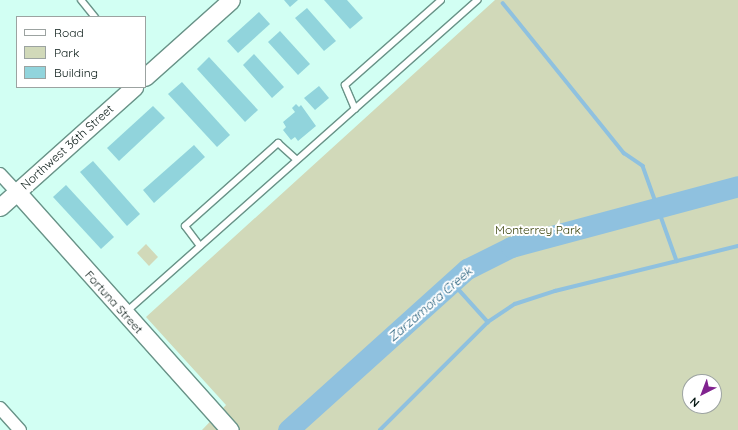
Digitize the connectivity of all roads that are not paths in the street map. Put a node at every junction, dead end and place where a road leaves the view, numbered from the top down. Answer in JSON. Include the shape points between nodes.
{"nodes":[{"id":1,"x":81,"y":0,"type":"edge"},
{"id":2,"x":231,"y":0,"type":"edge"},
{"id":3,"x":441,"y":0,"type":"edge"},
{"id":4,"x":478,"y":0,"type":"edge"},
{"id":5,"x":94,"y":16,"type":"edge"},
{"id":6,"x":146,"y":76,"type":"edge"},
{"id":7,"x":133,"y":88,"type":"edge"},
{"id":8,"x":355,"y":109,"type":"junction"},
{"id":9,"x":297,"y":160,"type":"junction"},
{"id":10,"x":0,"y":174,"type":"edge"},
{"id":11,"x":17,"y":192,"type":"junction"},
{"id":12,"x":0,"y":207,"type":"edge"},
{"id":13,"x":200,"y":246,"type":"junction"},
{"id":14,"x":124,"y":313,"type":"junction"},
{"id":15,"x":0,"y":408,"type":"edge"},
{"id":16,"x":228,"y":428,"type":"edge"},
{"id":17,"x":20,"y":430,"type":"edge"}],
"edges":[{"from":1,"to":5,"type":"lane"},
{"from":2,"to":6,"type":"street"},
{"from":3,"to":8,"type":"lane","via":[[345,85]]},
{"from":4,"to":8,"type":"lane"},
{"from":7,"to":11,"type":"street","name":"Northwest 36th Street"},
{"from":8,"to":9,"type":"lane"},
{"from":9,"to":13,"type":"lane"},
{"from":9,"to":13,"type":"lane","via":[[278,143],[185,226]]},
{"from":10,"to":11,"type":"street","name":"Fortuna Street"},
{"from":11,"to":12,"type":"street","name":"Northwest 36th Street"},
{"from":11,"to":14,"type":"street","name":"Fortuna Street"},
{"from":13,"to":14,"type":"lane"},
{"from":14,"to":16,"type":"street","name":"Fortuna Street"},
{"from":15,"to":17,"type":"street"}]}
